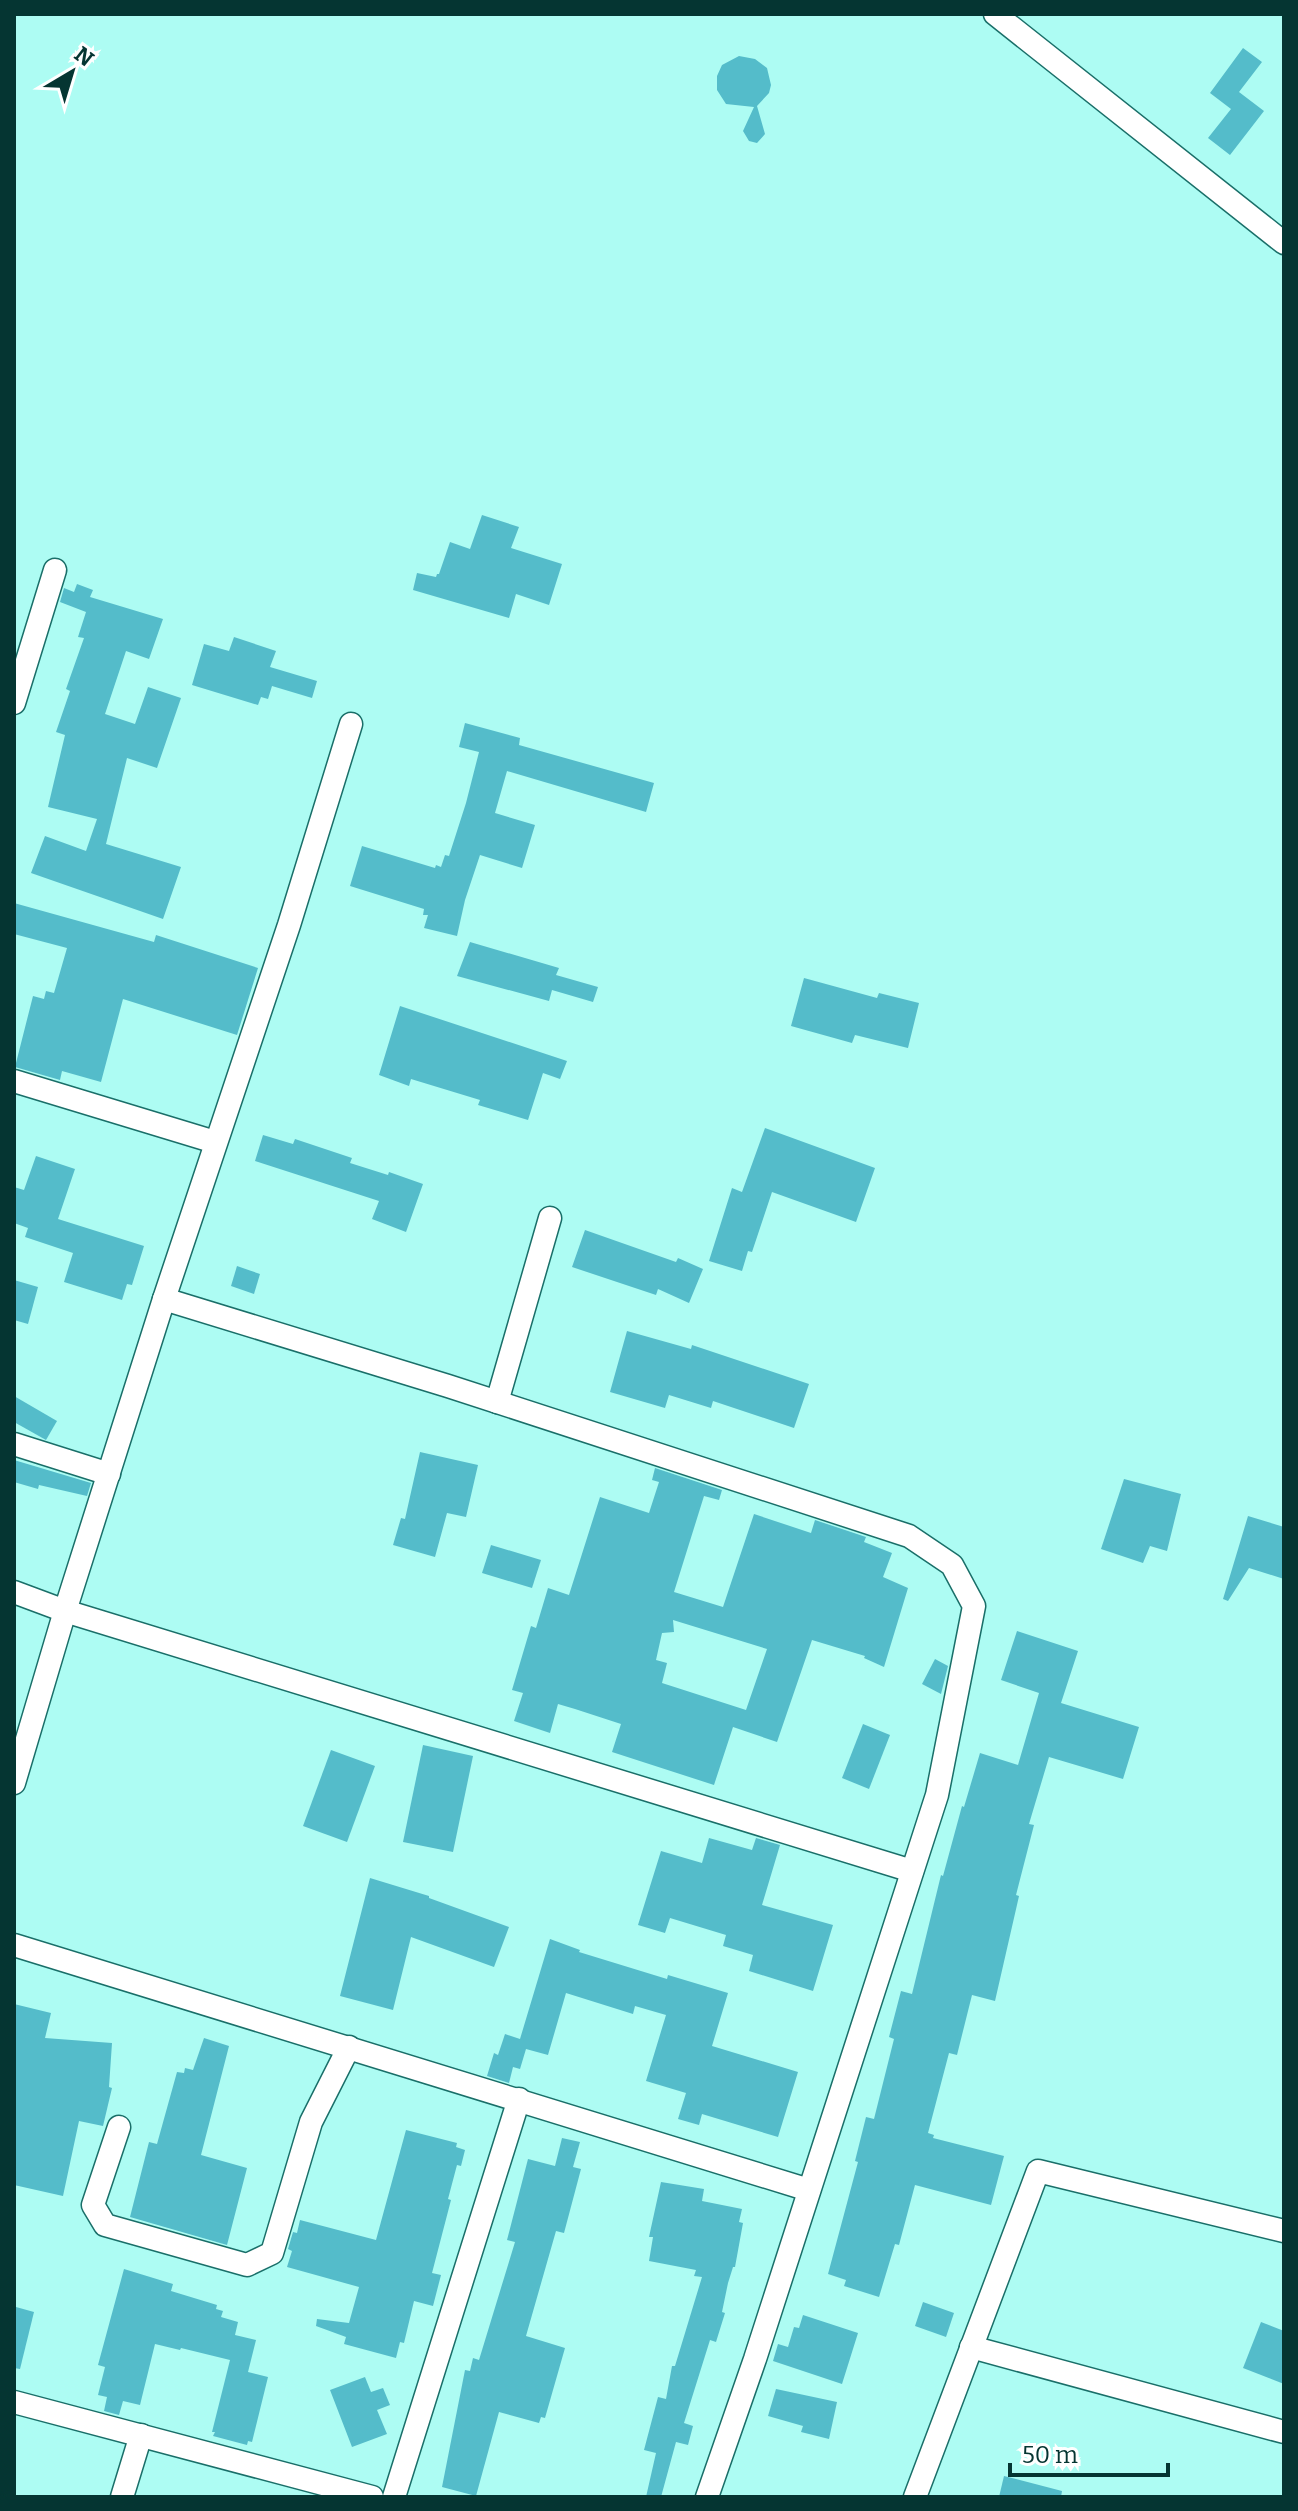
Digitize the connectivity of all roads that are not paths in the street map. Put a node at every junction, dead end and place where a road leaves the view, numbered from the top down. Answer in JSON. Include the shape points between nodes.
{"nodes":[{"id":1,"x":995,"y":14,"type":"edge"},
{"id":2,"x":1284,"y":243,"type":"edge"},
{"id":3,"x":55,"y":570,"type":"dead end"},
{"id":4,"x":14,"y":703,"type":"edge"},
{"id":5,"x":351,"y":724,"type":"dead end"},
{"id":6,"x":14,"y":1081,"type":"edge"},
{"id":7,"x":215,"y":1142,"type":"junction"},
{"id":8,"x":550,"y":1218,"type":"dead end"},
{"id":9,"x":164,"y":1299,"type":"junction"},
{"id":10,"x":497,"y":1402,"type":"junction"},
{"id":11,"x":14,"y":1444,"type":"edge"},
{"id":12,"x":109,"y":1474,"type":"junction"},
{"id":13,"x":14,"y":1592,"type":"edge"},
{"id":14,"x":65,"y":1611,"type":"junction"},
{"id":15,"x":14,"y":1783,"type":"edge"},
{"id":16,"x":912,"y":1871,"type":"junction"},
{"id":17,"x":14,"y":1945,"type":"edge"},
{"id":18,"x":349,"y":2047,"type":"junction"},
{"id":19,"x":519,"y":2099,"type":"junction"},
{"id":20,"x":119,"y":2127,"type":"dead end"},
{"id":21,"x":809,"y":2190,"type":"junction"},
{"id":22,"x":1284,"y":2231,"type":"edge"},
{"id":23,"x":971,"y":2347,"type":"junction"},
{"id":24,"x":14,"y":2402,"type":"edge"},
{"id":25,"x":1284,"y":2432,"type":"edge"},
{"id":26,"x":141,"y":2435,"type":"junction"},
{"id":27,"x":122,"y":2497,"type":"edge"},
{"id":28,"x":372,"y":2497,"type":"edge"},
{"id":29,"x":394,"y":2497,"type":"edge"},
{"id":30,"x":707,"y":2497,"type":"edge"},
{"id":31,"x":915,"y":2497,"type":"edge"}],
"edges":[{"from":1,"to":2,"type":"street"},
{"from":3,"to":4,"type":"street"},
{"from":5,"to":7,"type":"street"},
{"from":6,"to":7,"type":"street"},
{"from":7,"to":9,"type":"street"},
{"from":8,"to":10,"type":"street"},
{"from":9,"to":10,"type":"street"},
{"from":9,"to":12,"type":"street"},
{"from":10,"to":16,"type":"street","via":[[909,1536],[952,1565],[974,1606],[937,1795]]},
{"from":11,"to":12,"type":"street"},
{"from":12,"to":14,"type":"street"},
{"from":13,"to":14,"type":"street"},
{"from":14,"to":15,"type":"street"},
{"from":14,"to":16,"type":"street"},
{"from":16,"to":21,"type":"street"},
{"from":17,"to":18,"type":"street"},
{"from":18,"to":19,"type":"street"},
{"from":18,"to":20,"type":"street","via":[[311,2122],[272,2253],[247,2265],[105,2225],[93,2205]]},
{"from":19,"to":21,"type":"street"},
{"from":19,"to":29,"type":"street"},
{"from":21,"to":30,"type":"street"},
{"from":22,"to":23,"type":"street","via":[[1038,2171]]},
{"from":23,"to":25,"type":"street"},
{"from":23,"to":31,"type":"street"},
{"from":24,"to":26,"type":"street"},
{"from":26,"to":27,"type":"street"},
{"from":26,"to":28,"type":"street"}]}
